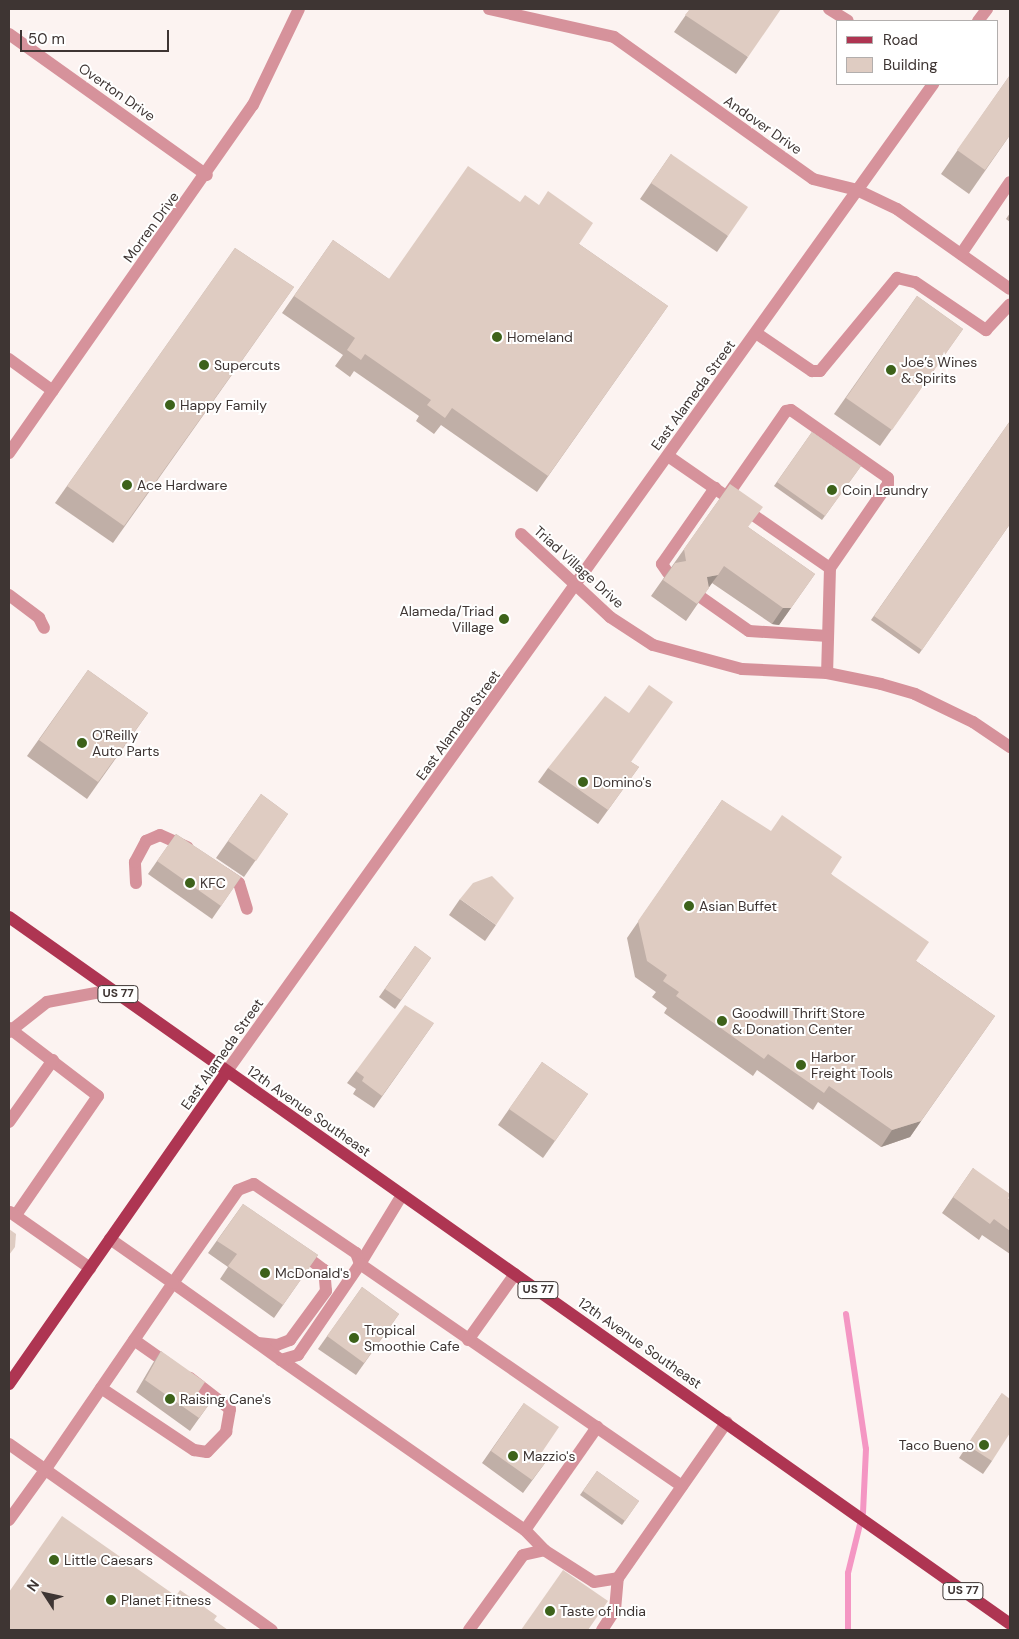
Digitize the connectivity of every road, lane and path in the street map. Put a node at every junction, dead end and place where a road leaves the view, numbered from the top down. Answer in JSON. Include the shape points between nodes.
{"nodes":[{"id":1,"x":299,"y":9,"type":"edge"},
{"id":2,"x":489,"y":9,"type":"edge"},
{"id":3,"x":829,"y":9,"type":"edge"},
{"id":4,"x":986,"y":9,"type":"edge"},
{"id":5,"x":846,"y":20,"type":"edge"},
{"id":6,"x":979,"y":20,"type":"edge"},
{"id":7,"x":9,"y":34,"type":"edge"},
{"id":8,"x":932,"y":85,"type":"edge"},
{"id":9,"x":207,"y":175,"type":"junction"},
{"id":10,"x":1010,"y":182,"type":"edge"},
{"id":11,"x":857,"y":190,"type":"junction"},
{"id":12,"x":960,"y":254,"type":"junction"},
{"id":13,"x":1010,"y":289,"type":"edge"},
{"id":14,"x":1010,"y":304,"type":"edge"},
{"id":15,"x":756,"y":333,"type":"junction"},
{"id":16,"x":9,"y":359,"type":"edge"},
{"id":17,"x":53,"y":391,"type":"junction"},
{"id":18,"x":9,"y":453,"type":"edge"},
{"id":19,"x":668,"y":456,"type":"junction"},
{"id":20,"x":715,"y":488,"type":"junction"},
{"id":21,"x":727,"y":496,"type":"junction"},
{"id":22,"x":520,"y":534,"type":"dead end"},
{"id":23,"x":830,"y":568,"type":"junction"},
{"id":24,"x":665,"y":571,"type":"dead end"},
{"id":25,"x":576,"y":588,"type":"junction"},
{"id":26,"x":9,"y":595,"type":"edge"},
{"id":27,"x":702,"y":598,"type":"edge"},
{"id":28,"x":44,"y":628,"type":"dead end"},
{"id":29,"x":828,"y":636,"type":"junction"},
{"id":30,"x":827,"y":672,"type":"junction"},
{"id":31,"x":1010,"y":747,"type":"edge"},
{"id":32,"x":199,"y":856,"type":"edge"},
{"id":33,"x":215,"y":866,"type":"edge"},
{"id":34,"x":136,"y":883,"type":"dead end"},
{"id":35,"x":247,"y":909,"type":"dead end"},
{"id":36,"x":9,"y":917,"type":"edge"},
{"id":37,"x":112,"y":990,"type":"junction"},
{"id":38,"x":10,"y":1030,"type":"edge"},
{"id":39,"x":53,"y":1060,"type":"junction"},
{"id":40,"x":227,"y":1072,"type":"junction"},
{"id":41,"x":9,"y":1122,"type":"edge"},
{"id":42,"x":402,"y":1195,"type":"junction"},
{"id":43,"x":228,"y":1203,"type":"junction"},
{"id":44,"x":12,"y":1213,"type":"edge"},
{"id":45,"x":244,"y":1214,"type":"edge"},
{"id":46,"x":110,"y":1239,"type":"junction"},
{"id":47,"x":290,"y":1245,"type":"edge"},
{"id":48,"x":360,"y":1264,"type":"junction"},
{"id":49,"x":90,"y":1268,"type":"junction"},
{"id":50,"x":515,"y":1274,"type":"junction"},
{"id":51,"x":173,"y":1283,"type":"junction"},
{"id":52,"x":134,"y":1340,"type":"junction"},
{"id":53,"x":468,"y":1340,"type":"junction"},
{"id":54,"x":258,"y":1343,"type":"junction"},
{"id":55,"x":281,"y":1360,"type":"junction"},
{"id":56,"x":9,"y":1384,"type":"edge"},
{"id":57,"x":101,"y":1388,"type":"junction"},
{"id":58,"x":727,"y":1422,"type":"junction"},
{"id":59,"x":597,"y":1427,"type":"junction"},
{"id":60,"x":9,"y":1444,"type":"edge"},
{"id":61,"x":45,"y":1470,"type":"junction"},
{"id":62,"x":682,"y":1486,"type":"junction"},
{"id":63,"x":9,"y":1520,"type":"edge"},
{"id":64,"x":525,"y":1530,"type":"junction"},
{"id":65,"x":544,"y":1550,"type":"junction"},
{"id":66,"x":618,"y":1578,"type":"junction"},
{"id":67,"x":1010,"y":1624,"type":"edge"},
{"id":68,"x":272,"y":1630,"type":"edge"},
{"id":69,"x":469,"y":1630,"type":"edge"},
{"id":70,"x":602,"y":1630,"type":"edge"}],
"edges":[{"from":1,"to":9,"type":"street","name":"Morren Drive","via":[[253,105]]},
{"from":2,"to":11,"type":"street","name":"Andover Drive","via":[[614,37],[813,179]]},
{"from":3,"to":5,"type":"street"},
{"from":4,"to":6,"type":"street"},
{"from":7,"to":9,"type":"street","name":"Overton Drive"},
{"from":8,"to":11,"type":"street","name":"East Alameda Street"},
{"from":9,"to":17,"type":"street","name":"Morren Drive"},
{"from":10,"to":12,"type":"street"},
{"from":11,"to":12,"type":"street","name":"Andover Drive","via":[[897,210]]},
{"from":11,"to":15,"type":"street","name":"East Alameda Street"},
{"from":12,"to":13,"type":"street","name":"Andover Drive"},
{"from":14,"to":15,"type":"street","via":[[986,330],[915,282],[897,278],[820,371],[812,371]]},
{"from":15,"to":19,"type":"street","name":"East Alameda Street"},
{"from":16,"to":17,"type":"street"},
{"from":17,"to":18,"type":"street","name":"Morren Drive"},
{"from":19,"to":20,"type":"street"},
{"from":19,"to":25,"type":"street","name":"East Alameda Street"},
{"from":20,"to":21,"type":"street"},
{"from":20,"to":24,"type":"street"},
{"from":21,"to":23,"type":"street"},
{"from":21,"to":23,"type":"street","via":[[786,411],[800,416],[888,478],[888,484]]},
{"from":22,"to":25,"type":"street","name":"Triad Village Drive"},
{"from":23,"to":29,"type":"street"},
{"from":25,"to":30,"type":"street","name":"Triad Village Drive","via":[[610,617],[653,645],[742,669]]},
{"from":25,"to":40,"type":"street","name":"East Alameda Street"},
{"from":26,"to":28,"type":"street","via":[[39,618]]},
{"from":27,"to":29,"type":"street","via":[[749,631]]},
{"from":29,"to":30,"type":"street"},
{"from":30,"to":31,"type":"street","name":"Triad Village Drive","via":[[915,694],[973,722]]},
{"from":32,"to":34,"type":"street","via":[[160,835],[146,841],[135,862]]},
{"from":33,"to":35,"type":"street","via":[[239,882]]},
{"from":36,"to":37,"type":"main road","number":"US 77"},
{"from":37,"to":38,"type":"street","via":[[47,1002]]},
{"from":37,"to":40,"type":"main road","number":"US 77"},
{"from":38,"to":39,"type":"street"},
{"from":39,"to":41,"type":"street"},
{"from":39,"to":44,"type":"street","via":[[98,1096]]},
{"from":40,"to":42,"type":"main road","name":"12th Avenue Southeast","number":"US 77"},
{"from":40,"to":46,"type":"main road","name":"East Alameda Street"},
{"from":42,"to":48,"type":"street"},
{"from":42,"to":50,"type":"main road","name":"12th Avenue Southeast","number":"US 77"},
{"from":43,"to":45,"type":"street"},
{"from":43,"to":48,"type":"street","via":[[238,1190],[254,1184],[356,1252]]},
{"from":43,"to":51,"type":"street"},
{"from":44,"to":49,"type":"street"},
{"from":46,"to":49,"type":"main road","name":"East Alameda Street"},
{"from":46,"to":51,"type":"street"},
{"from":47,"to":54,"type":"street","via":[[324,1270],[326,1291],[290,1340]]},
{"from":48,"to":53,"type":"street"},
{"from":48,"to":55,"type":"street","via":[[298,1355]]},
{"from":49,"to":56,"type":"main road","name":"East Alameda Street"},
{"from":50,"to":53,"type":"street"},
{"from":50,"to":58,"type":"main road","name":"12th Avenue Southeast","number":"US 77"},
{"from":51,"to":52,"type":"street"},
{"from":51,"to":54,"type":"street"},
{"from":52,"to":57,"type":"street"},
{"from":52,"to":57,"type":"street","via":[[230,1409],[226,1432],[207,1452],[194,1450]]},
{"from":53,"to":59,"type":"street"},
{"from":54,"to":55,"type":"street"},
{"from":55,"to":64,"type":"street"},
{"from":57,"to":61,"type":"street"},
{"from":58,"to":62,"type":"street"},
{"from":58,"to":67,"type":"main road","name":"12th Avenue Southeast","number":"US 77"},
{"from":59,"to":62,"type":"street"},
{"from":59,"to":64,"type":"street"},
{"from":60,"to":61,"type":"street"},
{"from":61,"to":63,"type":"street"},
{"from":61,"to":68,"type":"street"},
{"from":62,"to":66,"type":"street"},
{"from":64,"to":65,"type":"street"},
{"from":65,"to":66,"type":"street","via":[[594,1582]]},
{"from":65,"to":69,"type":"street","via":[[523,1555]]},
{"from":66,"to":70,"type":"street","via":[[615,1610]]}]}
